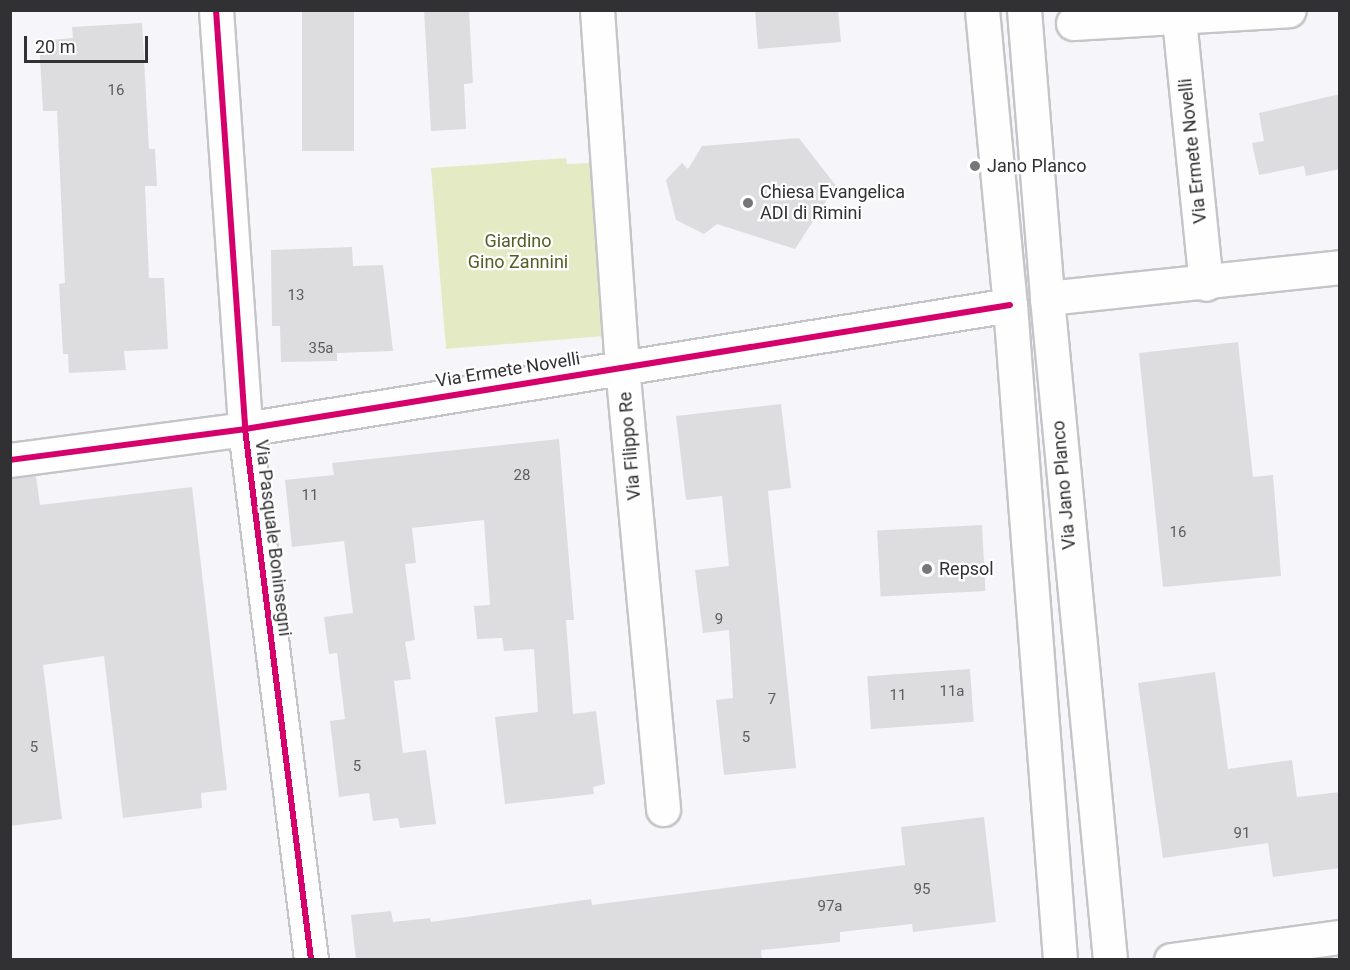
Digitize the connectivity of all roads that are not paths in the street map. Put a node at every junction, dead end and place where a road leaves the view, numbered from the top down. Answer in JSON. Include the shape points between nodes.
{"nodes":[{"id":1,"x":216,"y":10,"type":"edge"},
{"id":2,"x":597,"y":10,"type":"edge"},
{"id":3,"x":982,"y":10,"type":"edge"},
{"id":4,"x":1024,"y":10,"type":"edge"},
{"id":5,"x":1289,"y":10,"type":"edge"},
{"id":6,"x":1179,"y":19,"type":"junction"},
{"id":7,"x":1073,"y":23,"type":"dead end"},
{"id":8,"x":1340,"y":267,"type":"edge"},
{"id":9,"x":1206,"y":284,"type":"junction"},
{"id":10,"x":1047,"y":298,"type":"junction"},
{"id":11,"x":1010,"y":304,"type":"junction"},
{"id":12,"x":622,"y":366,"type":"junction"},
{"id":13,"x":244,"y":429,"type":"junction"},
{"id":14,"x":10,"y":460,"type":"edge"},
{"id":15,"x":663,"y":809,"type":"dead end"},
{"id":16,"x":1340,"y":937,"type":"edge"},
{"id":17,"x":311,"y":960,"type":"edge"},
{"id":18,"x":1059,"y":960,"type":"edge"},
{"id":19,"x":1110,"y":960,"type":"edge"},
{"id":20,"x":1171,"y":960,"type":"edge"}],
"edges":[{"from":1,"to":13,"type":"street","name":"Via Pasquale Boninsegni"},
{"from":2,"to":12,"type":"street","name":"Via Filippo Re"},
{"from":3,"to":11,"type":"street"},
{"from":4,"to":10,"type":"street","name":"Via Jano Planco"},
{"from":5,"to":6,"type":"street"},
{"from":6,"to":7,"type":"street"},
{"from":6,"to":9,"type":"street","name":"Via Ermete Novelli"},
{"from":8,"to":9,"type":"street"},
{"from":9,"to":10,"type":"street"},
{"from":10,"to":19,"type":"street","name":"Via Jano Planco"},
{"from":11,"to":12,"type":"street","name":"Via Ermete Novelli"},
{"from":11,"to":18,"type":"street"},
{"from":12,"to":13,"type":"street","name":"Via Ermete Novelli"},
{"from":12,"to":15,"type":"street","name":"Via Filippo Re"},
{"from":13,"to":14,"type":"street","name":"Via Ermete Novelli"},
{"from":13,"to":17,"type":"street","name":"Via Pasquale Boninsegni"},
{"from":16,"to":20,"type":"street"}]}
